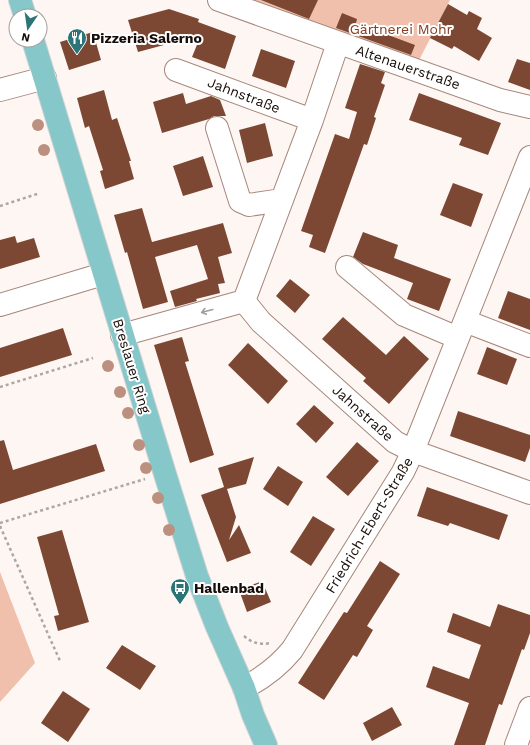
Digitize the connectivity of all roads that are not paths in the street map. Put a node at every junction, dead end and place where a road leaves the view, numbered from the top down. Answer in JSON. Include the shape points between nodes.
{"nodes":[{"id":1,"x":219,"y":0,"type":"edge"},
{"id":2,"x":338,"y":43,"type":"junction"},
{"id":3,"x":35,"y":48,"type":"edge"},
{"id":4,"x":176,"y":70,"type":"dead end"},
{"id":5,"x":44,"y":78,"type":"junction"},
{"id":6,"x":0,"y":90,"type":"edge"},
{"id":7,"x":530,"y":107,"type":"edge"},
{"id":8,"x":312,"y":120,"type":"junction"},
{"id":9,"x":217,"y":128,"type":"dead end"},
{"id":10,"x":530,"y":157,"type":"edge"},
{"id":11,"x":282,"y":200,"type":"junction"},
{"id":12,"x":347,"y":267,"type":"dead end"},
{"id":13,"x":103,"y":274,"type":"junction"},
{"id":14,"x":244,"y":301,"type":"junction"},
{"id":15,"x":0,"y":305,"type":"edge"},
{"id":16,"x":461,"y":329,"type":"junction"},
{"id":17,"x":122,"y":335,"type":"junction"},
{"id":18,"x":530,"y":346,"type":"edge"},
{"id":19,"x":414,"y":451,"type":"junction"},
{"id":20,"x":530,"y":493,"type":"edge"},
{"id":21,"x":244,"y":688,"type":"junction"},
{"id":22,"x":530,"y":708,"type":"edge"},
{"id":23,"x":266,"y":745,"type":"edge"},
{"id":24,"x":282,"y":745,"type":"edge"},
{"id":25,"x":516,"y":745,"type":"edge"}],
"edges":[{"from":1,"to":2,"type":"street","name":"Altenauerstraße"},
{"from":2,"to":7,"type":"street","name":"Altenauerstraße","via":[[500,100]]},
{"from":2,"to":8,"type":"street"},
{"from":3,"to":5,"type":"main road","name":"Breslauer Ring"},
{"from":4,"to":8,"type":"street","name":"Jahnstraße"},
{"from":5,"to":6,"type":"street"},
{"from":5,"to":13,"type":"main road","name":"Breslauer Ring"},
{"from":8,"to":11,"type":"street"},
{"from":9,"to":11,"type":"street","via":[[240,201],[249,205]]},
{"from":10,"to":16,"type":"street","name":"Friedrich-Ebert-Straße"},
{"from":11,"to":14,"type":"street"},
{"from":12,"to":16,"type":"street","via":[[404,315]]},
{"from":13,"to":15,"type":"street"},
{"from":13,"to":17,"type":"main road","name":"Breslauer Ring"},
{"from":14,"to":17,"type":"street","one_way":true},
{"from":14,"to":19,"type":"street","name":"Jahnstraße","via":[[261,322],[389,437]]},
{"from":16,"to":18,"type":"street"},
{"from":16,"to":19,"type":"street","name":"Friedrich-Ebert-Straße"},
{"from":17,"to":21,"type":"main road","name":"Breslauer Ring","via":[[197,576]]},
{"from":19,"to":20,"type":"street","name":"Jahnstraße"},
{"from":19,"to":21,"type":"street","name":"Friedrich-Ebert-Straße","via":[[292,650],[266,676]]},
{"from":21,"to":23,"type":"main road","name":"Breslauer Ring"},
{"from":21,"to":24,"type":"main road","name":"Breslauer Ring","via":[[264,709]]},
{"from":22,"to":25,"type":"street"}]}
